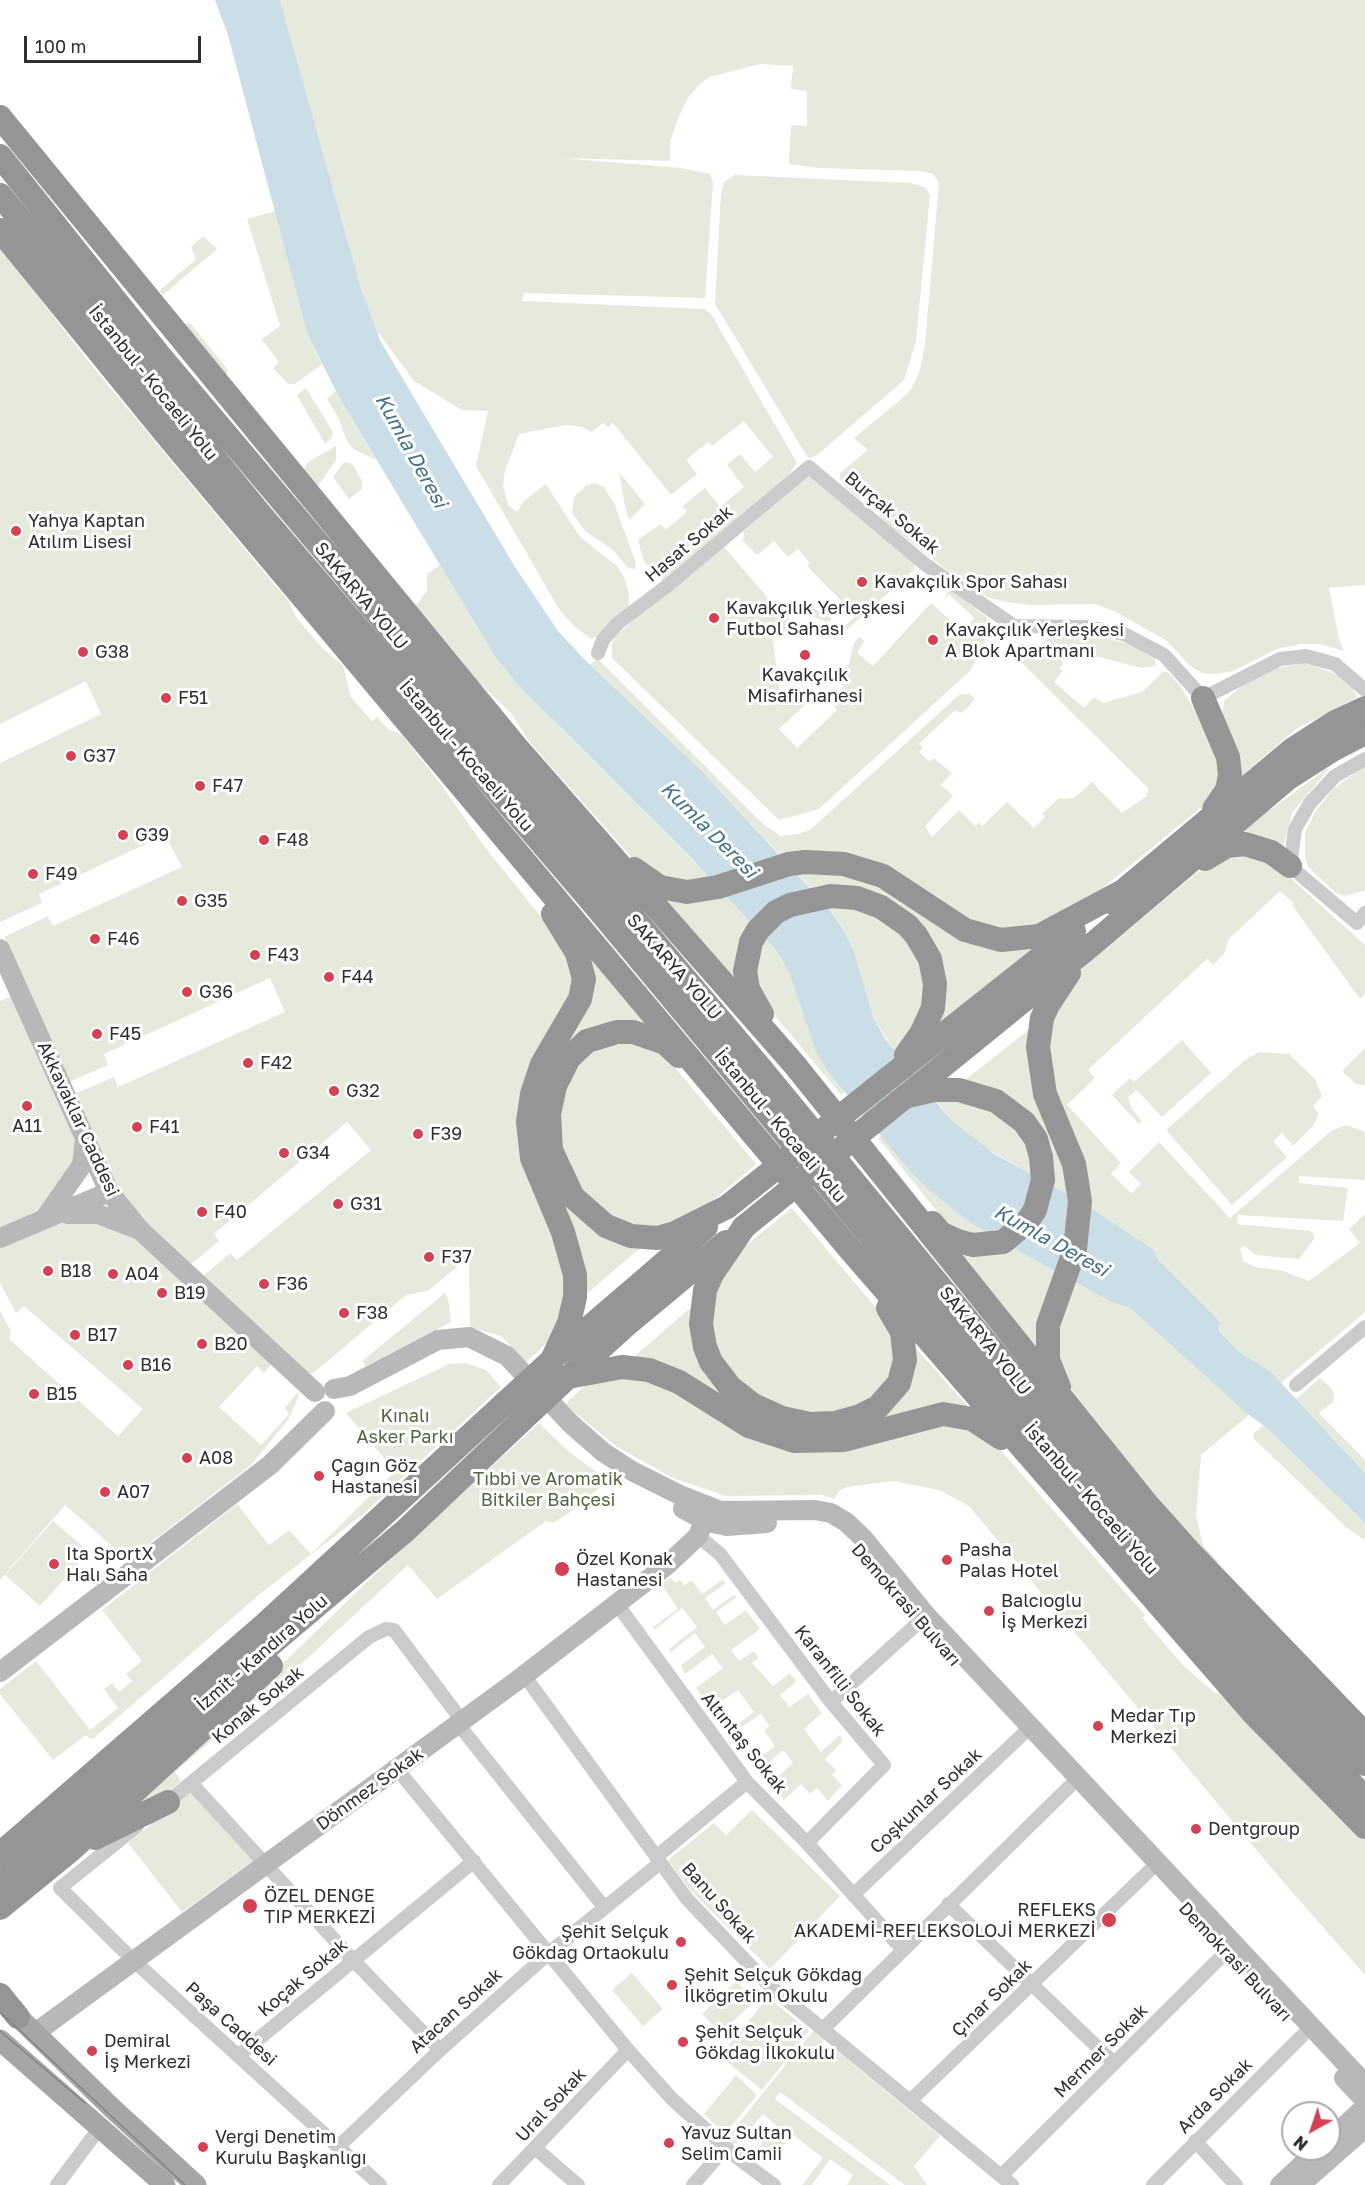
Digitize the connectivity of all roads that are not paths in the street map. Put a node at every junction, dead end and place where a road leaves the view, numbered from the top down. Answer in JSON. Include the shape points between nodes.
{"nodes":[{"id":1,"x":0,"y":117,"type":"edge"},
{"id":2,"x":0,"y":156,"type":"edge"},
{"id":3,"x":0,"y":196,"type":"edge"},
{"id":4,"x":0,"y":230,"type":"edge"},
{"id":5,"x":130,"y":390,"type":"junction"},
{"id":6,"x":233,"y":443,"type":"junction"},
{"id":7,"x":809,"y":467,"type":"joint"},
{"id":8,"x":387,"y":591,"type":"junction"},
{"id":9,"x":597,"y":653,"type":"dead end"},
{"id":10,"x":1365,"y":690,"type":"edge"},
{"id":11,"x":1203,"y":698,"type":"junction"},
{"id":12,"x":1361,"y":722,"type":"edge"},
{"id":13,"x":1365,"y":759,"type":"edge"},
{"id":14,"x":456,"y":778,"type":"junction"},
{"id":15,"x":571,"y":810,"type":"junction"},
{"id":16,"x":1189,"y":837,"type":"junction"},
{"id":17,"x":1290,"y":866,"type":"junction"},
{"id":18,"x":1130,"y":899,"type":"junction"},
{"id":19,"x":1362,"y":922,"type":"edge"},
{"id":20,"x":1088,"y":948,"type":"junction"},
{"id":21,"x":0,"y":949,"type":"edge"},
{"id":22,"x":794,"y":1064,"type":"junction"},
{"id":23,"x":890,"y":1077,"type":"junction"},
{"id":24,"x":906,"y":1096,"type":"junction"},
{"id":25,"x":726,"y":1101,"type":"junction"},
{"id":26,"x":85,"y":1140,"type":"junction"},
{"id":27,"x":888,"y":1180,"type":"junction"},
{"id":28,"x":109,"y":1192,"type":"junction"},
{"id":29,"x":727,"y":1207,"type":"junction"},
{"id":30,"x":44,"y":1219,"type":"junction"},
{"id":31,"x":744,"y":1227,"type":"junction"},
{"id":32,"x":141,"y":1231,"type":"junction"},
{"id":33,"x":0,"y":1238,"type":"edge"},
{"id":34,"x":853,"y":1253,"type":"junction"},
{"id":35,"x":1365,"y":1327,"type":"edge"},
{"id":36,"x":552,"y":1360,"type":"junction"},
{"id":37,"x":568,"y":1377,"type":"junction"},
{"id":38,"x":1296,"y":1385,"type":"dead end"},
{"id":39,"x":325,"y":1400,"type":"junction"},
{"id":40,"x":1072,"y":1413,"type":"junction"},
{"id":41,"x":1051,"y":1483,"type":"junction"},
{"id":42,"x":388,"y":1510,"type":"junction"},
{"id":43,"x":704,"y":1521,"type":"junction"},
{"id":44,"x":406,"y":1530,"type":"junction"},
{"id":45,"x":617,"y":1604,"type":"junction"},
{"id":46,"x":1158,"y":1606,"type":"junction"},
{"id":47,"x":922,"y":1619,"type":"junction"},
{"id":48,"x":270,"y":1632,"type":"junction"},
{"id":49,"x":1274,"y":1641,"type":"junction"},
{"id":50,"x":0,"y":1672,"type":"edge"},
{"id":51,"x":524,"y":1676,"type":"junction"},
{"id":52,"x":831,"y":1702,"type":"junction"},
{"id":53,"x":460,"y":1723,"type":"junction"},
{"id":54,"x":1028,"y":1731,"type":"junction"},
{"id":55,"x":1365,"y":1734,"type":"edge"},
{"id":56,"x":1365,"y":1758,"type":"edge"},
{"id":57,"x":1365,"y":1764,"type":"edge"},
{"id":58,"x":397,"y":1769,"type":"junction"},
{"id":59,"x":747,"y":1782,"type":"junction"},
{"id":60,"x":1075,"y":1782,"type":"junction"},
{"id":61,"x":191,"y":1783,"type":"junction"},
{"id":62,"x":1365,"y":1799,"type":"edge"},
{"id":63,"x":168,"y":1802,"type":"junction"},
{"id":64,"x":1365,"y":1827,"type":"edge"},
{"id":65,"x":0,"y":1834,"type":"edge"},
{"id":66,"x":807,"y":1843,"type":"junction"},
{"id":67,"x":71,"y":1850,"type":"junction"},
{"id":68,"x":0,"y":1854,"type":"edge"},
{"id":69,"x":658,"y":1860,"type":"junction"},
{"id":70,"x":474,"y":1861,"type":"junction"},
{"id":71,"x":266,"y":1864,"type":"junction"},
{"id":72,"x":1153,"y":1867,"type":"junction"},
{"id":73,"x":0,"y":1882,"type":"edge"},
{"id":74,"x":60,"y":1888,"type":"joint"},
{"id":75,"x":854,"y":1895,"type":"junction"},
{"id":76,"x":948,"y":1904,"type":"junction"},
{"id":77,"x":604,"y":1907,"type":"junction"},
{"id":78,"x":0,"y":1908,"type":"edge"},
{"id":79,"x":1230,"y":1948,"type":"junction"},
{"id":80,"x":903,"y":1950,"type":"junction"},
{"id":81,"x":550,"y":1952,"type":"junction"},
{"id":82,"x":352,"y":1959,"type":"junction"},
{"id":83,"x":133,"y":1960,"type":"junction"},
{"id":84,"x":1033,"y":1984,"type":"junction"},
{"id":85,"x":0,"y":1995,"type":"edge"},
{"id":86,"x":0,"y":2000,"type":"edge"},
{"id":87,"x":26,"y":2025,"type":"junction"},
{"id":88,"x":823,"y":2029,"type":"junction"},
{"id":89,"x":1307,"y":2031,"type":"junction"},
{"id":90,"x":2,"y":2045,"type":"edge"},
{"id":91,"x":440,"y":2050,"type":"junction"},
{"id":92,"x":628,"y":2050,"type":"junction"},
{"id":93,"x":239,"y":2055,"type":"junction"},
{"id":94,"x":1114,"y":2063,"type":"junction"},
{"id":95,"x":1365,"y":2084,"type":"edge"},
{"id":96,"x":1365,"y":2100,"type":"edge"},
{"id":97,"x":910,"y":2101,"type":"junction"},
{"id":98,"x":1365,"y":2107,"type":"edge"},
{"id":99,"x":101,"y":2126,"type":"junction"},
{"id":100,"x":1365,"y":2128,"type":"edge"},
{"id":101,"x":1341,"y":2129,"type":"edge"},
{"id":102,"x":1195,"y":2141,"type":"junction"},
{"id":103,"x":338,"y":2147,"type":"junction"},
{"id":104,"x":535,"y":2148,"type":"junction"},
{"id":105,"x":725,"y":2148,"type":"junction"},
{"id":106,"x":1306,"y":2161,"type":"edge"},
{"id":107,"x":1006,"y":2181,"type":"edge"},
{"id":108,"x":57,"y":2185,"type":"edge"},
{"id":109,"x":165,"y":2185,"type":"edge"},
{"id":110,"x":196,"y":2185,"type":"edge"},
{"id":111,"x":380,"y":2185,"type":"edge"},
{"id":112,"x":500,"y":2185,"type":"edge"},
{"id":113,"x":578,"y":2185,"type":"edge"},
{"id":114,"x":693,"y":2185,"type":"edge"},
{"id":115,"x":774,"y":2185,"type":"edge"},
{"id":116,"x":1154,"y":2185,"type":"edge"},
{"id":117,"x":1236,"y":2185,"type":"edge"},
{"id":118,"x":1280,"y":2185,"type":"edge"},
{"id":119,"x":1300,"y":2185,"type":"edge"}],
"edges":[{"from":1,"to":8,"type":"highway"},
{"from":2,"to":6,"type":"highway","name":"SAKARYA YOLU"},
{"from":3,"to":5,"type":"highway"},
{"from":3,"to":62,"type":"highway","name":"İstanbul - Kocaeli Yolu","via":[[268,524],[601,912],[1115,1530]]},
{"from":4,"to":5,"type":"highway"},
{"from":5,"to":14,"type":"highway"},
{"from":6,"to":8,"type":"highway"},
{"from":6,"to":57,"type":"highway","name":"SAKARYA YOLU","via":[[758,1065],[1128,1515]]},
{"from":7,"to":9,"type":"street","name":"Hasat Sokak","via":[[618,623]]},
{"from":7,"to":11,"type":"street","name":"Burçak Sokak","via":[[926,565],[1014,626],[1086,627],[1124,634],[1164,655]]},
{"from":8,"to":15,"type":"highway"},
{"from":10,"to":11,"type":"street","via":[[1335,664],[1306,656],[1280,659]]},
{"from":11,"to":16,"type":"highway","via":[[1228,757],[1230,775],[1218,806]]},
{"from":12,"to":16,"type":"highway","via":[[1293,749]]},
{"from":12,"to":18,"type":"highway"},
{"from":13,"to":17,"type":"street","via":[[1335,776],[1310,803],[1295,829]]},
{"from":14,"to":25,"type":"highway"},
{"from":14,"to":36,"type":"highway","via":[[570,939],[584,979],[580,999],[542,1064],[528,1122],[532,1158],[576,1275],[569,1323]]},
{"from":15,"to":18,"type":"highway","via":[[632,868],[660,888],[687,892],[718,887],[789,864],[826,862],[883,876],[965,930],[1001,940],[1039,936]]},
{"from":15,"to":22,"type":"highway"},
{"from":16,"to":18,"type":"highway"},
{"from":17,"to":18,"type":"highway","via":[[1254,845],[1227,846]]},
{"from":17,"to":19,"type":"street"},
{"from":18,"to":20,"type":"highway"},
{"from":18,"to":23,"type":"highway"},
{"from":20,"to":24,"type":"highway","name":"İzmit - Kandıra Yolu"},
{"from":20,"to":40,"type":"highway","via":[[1048,1005],[1038,1047],[1045,1094],[1074,1164],[1080,1201],[1078,1233],[1048,1325],[1047,1341],[1054,1378]]},
{"from":21,"to":26,"type":"main road","name":"Akkavaklar Caddesi"},
{"from":22,"to":23,"type":"highway","via":[[748,989],[745,971],[751,942],[776,912],[790,905],[845,895],[881,906],[912,930],[930,959],[935,984],[933,1008],[921,1034]]},
{"from":22,"to":27,"type":"highway"},
{"from":23,"to":29,"type":"highway","bridge":true},
{"from":24,"to":27,"type":"highway","via":[[959,1090],[996,1101],[1024,1122],[1036,1139],[1043,1180],[1035,1210],[1027,1222],[1003,1242],[973,1245],[941,1233]]},
{"from":24,"to":31,"type":"highway","name":"İzmit - Kandıra Yolu","bridge":true},
{"from":25,"to":29,"type":"highway","via":[[665,1043],[633,1032],[616,1032],[587,1041],[569,1058],[555,1086],[549,1133],[557,1167],[573,1197],[595,1219],[617,1231],[657,1238]]},
{"from":25,"to":34,"type":"highway"},
{"from":26,"to":28,"type":"main road","name":"Akkavaklar Caddesi"},
{"from":26,"to":30,"type":"main road","via":[[82,1165]]},
{"from":27,"to":40,"type":"highway"},
{"from":28,"to":30,"type":"main road"},
{"from":28,"to":32,"type":"main road","name":"Akkavaklar Caddesi"},
{"from":29,"to":36,"type":"highway","name":"İzmit - Kandıra Yolu"},
{"from":30,"to":32,"type":"main road","via":[[76,1212],[98,1214]]},
{"from":30,"to":33,"type":"main road"},
{"from":31,"to":34,"type":"highway","via":[[705,1290],[701,1324],[705,1347],[720,1375],[741,1397],[768,1414],[796,1422],[835,1423],[860,1416],[878,1407],[899,1383],[905,1360],[902,1332]]},
{"from":31,"to":37,"type":"highway","name":"İzmit - Kandıra Yolu"},
{"from":32,"to":39,"type":"main road","name":"Akkavaklar Caddesi"},
{"from":34,"to":41,"type":"highway"},
{"from":35,"to":38,"type":"street"},
{"from":36,"to":42,"type":"highway","name":"İzmit - Kandıra Yolu","bridge":true},
{"from":37,"to":41,"type":"highway","via":[[622,1367],[649,1370],[679,1382],[765,1433],[808,1442],[844,1440],[936,1415],[965,1417],[985,1425]]},
{"from":37,"to":44,"type":"highway","name":"İzmit - Kandıra Yolu","bridge":true},
{"from":39,"to":43,"type":"main road","name":"Demokrasi Bulvarı","via":[[453,1349],[478,1353],[499,1367],[588,1454],[620,1476]]},
{"from":39,"to":43,"type":"main road","name":"Demokrasi Bulvarı","via":[[438,1340],[476,1340],[507,1356],[571,1424],[616,1461]]},
{"from":39,"to":50,"type":"main road","via":[[255,1476]]},
{"from":40,"to":49,"type":"highway","via":[[1189,1551]]},
{"from":41,"to":46,"type":"highway"},
{"from":42,"to":48,"type":"highway","name":"İzmit - Kandıra Yolu"},
{"from":42,"to":65,"type":"highway","via":[[233,1629]]},
{"from":43,"to":45,"type":"main road","name":"Dönmez Sokak","via":[[678,1556]]},
{"from":43,"to":47,"type":"main road","name":"Demokrasi Bulvarı","via":[[727,1526],[814,1521],[832,1527],[847,1538]]},
{"from":43,"to":47,"type":"main road","name":"Demokrasi Bulvarı","via":[[728,1511],[831,1513],[863,1538]]},
{"from":43,"to":52,"type":"street","name":"Karanfilli Sokak","via":[[720,1554]]},
{"from":44,"to":48,"type":"highway","name":"İzmit - Kandıra Yolu"},
{"from":44,"to":67,"type":"highway","via":[[285,1654]]},
{"from":45,"to":51,"type":"main road","name":"Dönmez Sokak"},
{"from":45,"to":59,"type":"street","name":"Altıntaş Sokak"},
{"from":46,"to":62,"type":"highway","via":[[1268,1713]]},
{"from":46,"to":64,"type":"highway","via":[[1254,1714]]},
{"from":47,"to":52,"type":"street"},
{"from":47,"to":54,"type":"main road","name":"Demokrasi Bulvarı"},
{"from":48,"to":68,"type":"highway","name":"İzmit - Kandıra Yolu"},
{"from":48,"to":73,"type":"highway","name":"İzmit - Kandıra Yolu","via":[[65,1828]]},
{"from":49,"to":55,"type":"highway"},
{"from":49,"to":56,"type":"highway"},
{"from":51,"to":53,"type":"main road","name":"Dönmez Sokak"},
{"from":51,"to":69,"type":"street","name":"Banu Sokak"},
{"from":52,"to":66,"type":"street","name":"Karanfilli Sokak","via":[[884,1766]]},
{"from":53,"to":58,"type":"main road","name":"Dönmez Sokak"},
{"from":53,"to":61,"type":"street","name":"Konak Sokak","via":[[394,1630],[386,1629],[369,1636]]},
{"from":53,"to":77,"type":"street","name":"Konak Sokak"},
{"from":54,"to":60,"type":"main road","name":"Demokrasi Bulvarı"},
{"from":54,"to":75,"type":"street","name":"Coşkunlar Sokak"},
{"from":58,"to":70,"type":"street"},
{"from":58,"to":71,"type":"main road","name":"Dönmez Sokak"},
{"from":59,"to":66,"type":"street","name":"Altıntaş Sokak"},
{"from":59,"to":69,"type":"street","name":"Atacan Sokak"},
{"from":60,"to":72,"type":"main road","name":"Demokrasi Bulvarı"},
{"from":60,"to":76,"type":"street"},
{"from":61,"to":63,"type":"street","name":"Konak Sokak"},
{"from":61,"to":71,"type":"street"},
{"from":63,"to":67,"type":"highway"},
{"from":63,"to":74,"type":"street","name":"Konak Sokak"},
{"from":66,"to":75,"type":"street","name":"Altıntaş Sokak"},
{"from":67,"to":78,"type":"highway"},
{"from":69,"to":77,"type":"street","name":"Atacan Sokak"},
{"from":69,"to":88,"type":"street","name":"Banu Sokak","via":[[687,1899],[769,1985]]},
{"from":70,"to":81,"type":"street"},
{"from":70,"to":82,"type":"street","name":"Koçak Sokak"},
{"from":71,"to":82,"type":"street"},
{"from":71,"to":83,"type":"main road","name":"Dönmez Sokak"},
{"from":72,"to":79,"type":"main road","name":"Demokrasi Bulvarı"},
{"from":72,"to":84,"type":"street","name":"Çınar Sokak"},
{"from":74,"to":83,"type":"street","name":"Paşa Caddesi"},
{"from":75,"to":80,"type":"street","name":"Altıntaş Sokak"},
{"from":76,"to":80,"type":"street"},
{"from":76,"to":84,"type":"street"},
{"from":77,"to":81,"type":"street","name":"Atacan Sokak"},
{"from":79,"to":89,"type":"main road","name":"Demokrasi Bulvarı"},
{"from":79,"to":94,"type":"street","name":"Mermer Sokak"},
{"from":80,"to":88,"type":"street"},
{"from":81,"to":91,"type":"street","name":"Atacan Sokak"},
{"from":81,"to":92,"type":"street"},
{"from":82,"to":91,"type":"street"},
{"from":82,"to":93,"type":"street","name":"Koçak Sokak"},
{"from":83,"to":87,"type":"main road","name":"Dönmez Sokak"},
{"from":83,"to":93,"type":"street","name":"Paşa Caddesi"},
{"from":84,"to":94,"type":"street"},
{"from":84,"to":97,"type":"street","name":"Çınar Sokak"},
{"from":85,"to":87,"type":"highway"},
{"from":86,"to":87,"type":"main road"},
{"from":87,"to":110,"type":"main road"},
{"from":88,"to":97,"type":"street","name":"Banu Sokak"},
{"from":89,"to":95,"type":"main road","name":"Demokrasi Bulvarı"},
{"from":89,"to":96,"type":"main road","name":"Demokrasi Bulvarı"},
{"from":89,"to":102,"type":"street","name":"Arda Sokak"},
{"from":90,"to":99,"type":"main road"},
{"from":91,"to":103,"type":"street","name":"Atacan Sokak"},
{"from":92,"to":104,"type":"street","name":"Ural Sokak"},
{"from":92,"to":105,"type":"street","via":[[672,2099]]},
{"from":93,"to":103,"type":"street","name":"Paşa Caddesi"},
{"from":94,"to":107,"type":"street","name":"Mermer Sokak"},
{"from":97,"to":107,"type":"street","name":"Banu Sokak"},
{"from":98,"to":101,"type":"main road"},
{"from":99,"to":108,"type":"street"},
{"from":99,"to":109,"type":"main road"},
{"from":100,"to":119,"type":"main road"},
{"from":102,"to":116,"type":"street","name":"Arda Sokak"},
{"from":102,"to":117,"type":"street"},
{"from":103,"to":111,"type":"street","name":"Paşa Caddesi"},
{"from":104,"to":112,"type":"street","name":"Ural Sokak"},
{"from":104,"to":113,"type":"street"},
{"from":105,"to":114,"type":"street"},
{"from":105,"to":115,"type":"street"},
{"from":106,"to":118,"type":"main road"}]}
